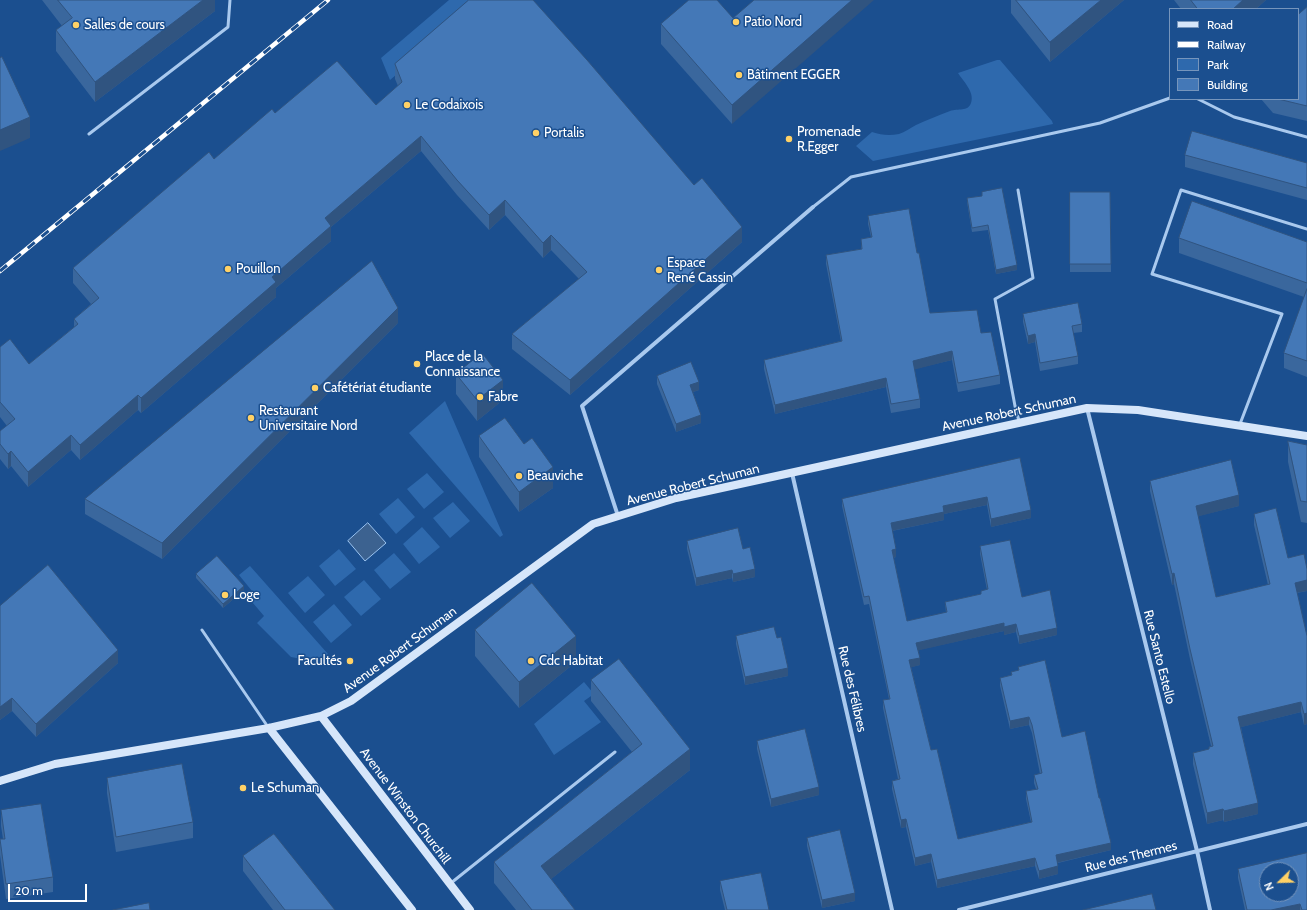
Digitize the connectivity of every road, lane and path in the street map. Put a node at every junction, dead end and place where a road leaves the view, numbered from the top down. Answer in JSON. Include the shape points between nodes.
{"nodes":[{"id":1,"x":230,"y":0,"type":"edge"},
{"id":2,"x":1169,"y":98,"type":"edge"},
{"id":3,"x":1200,"y":100,"type":"edge"},
{"id":4,"x":89,"y":134,"type":"dead end"},
{"id":5,"x":1307,"y":137,"type":"edge"},
{"id":6,"x":1018,"y":190,"type":"dead end"},
{"id":7,"x":813,"y":207,"type":"joint"},
{"id":8,"x":1307,"y":229,"type":"edge"},
{"id":9,"x":1087,"y":408,"type":"junction"},
{"id":10,"x":1020,"y":423,"type":"junction"},
{"id":11,"x":1240,"y":426,"type":"junction"},
{"id":12,"x":1307,"y":436,"type":"edge"},
{"id":13,"x":792,"y":473,"type":"junction"},
{"id":14,"x":618,"y":516,"type":"junction"},
{"id":15,"x":202,"y":630,"type":"dead end"},
{"id":16,"x":321,"y":716,"type":"junction"},
{"id":17,"x":269,"y":728,"type":"junction"},
{"id":18,"x":615,"y":752,"type":"dead end"},
{"id":19,"x":0,"y":781,"type":"edge"},
{"id":20,"x":1307,"y":824,"type":"edge"},
{"id":21,"x":1197,"y":851,"type":"junction"},
{"id":22,"x":450,"y":884,"type":"junction"},
{"id":23,"x":412,"y":910,"type":"edge"},
{"id":24,"x":470,"y":910,"type":"edge"},
{"id":25,"x":892,"y":910,"type":"edge"},
{"id":26,"x":959,"y":910,"type":"edge"},
{"id":27,"x":1210,"y":910,"type":"edge"}],
"edges":[{"from":1,"to":4,"type":"lane","via":[[228,27]]},
{"from":2,"to":7,"type":"lane","via":[[1100,123],[851,177]]},
{"from":3,"to":5,"type":"lane","via":[[1234,117]]},
{"from":6,"to":10,"type":"lane","via":[[1033,278],[995,299]]},
{"from":7,"to":14,"type":"street","via":[[582,406]]},
{"from":8,"to":11,"type":"lane","via":[[1182,190],[1152,274],[1282,314]]},
{"from":9,"to":10,"type":"street","name":"Avenue Robert Schuman"},
{"from":9,"to":11,"type":"street","name":"Avenue Robert Schuman","via":[[1138,410]]},
{"from":9,"to":21,"type":"street","name":"Rue Santo Estello"},
{"from":10,"to":13,"type":"street","name":"Avenue Robert Schuman"},
{"from":11,"to":12,"type":"street","name":"Avenue Robert Schuman"},
{"from":13,"to":14,"type":"street","name":"Avenue Robert Schuman","via":[[676,498]]},
{"from":13,"to":25,"type":"street","name":"Rue des Félibres"},
{"from":14,"to":16,"type":"street","name":"Avenue Robert Schuman","via":[[593,524],[351,701]]},
{"from":15,"to":17,"type":"lane"},
{"from":16,"to":17,"type":"street","name":"Avenue Robert Schuman"},
{"from":16,"to":22,"type":"street","name":"Avenue Winston Churchill"},
{"from":17,"to":19,"type":"street","name":"Avenue Robert Schuman","via":[[55,764]]},
{"from":17,"to":23,"type":"street"},
{"from":18,"to":22,"type":"lane"},
{"from":20,"to":21,"type":"street","name":"Rue des Thermes"},
{"from":21,"to":26,"type":"street","name":"Rue des Thermes"},
{"from":21,"to":27,"type":"street","name":"Rue Santo Estello"},
{"from":22,"to":24,"type":"street","name":"Avenue Winston Churchill"}]}
